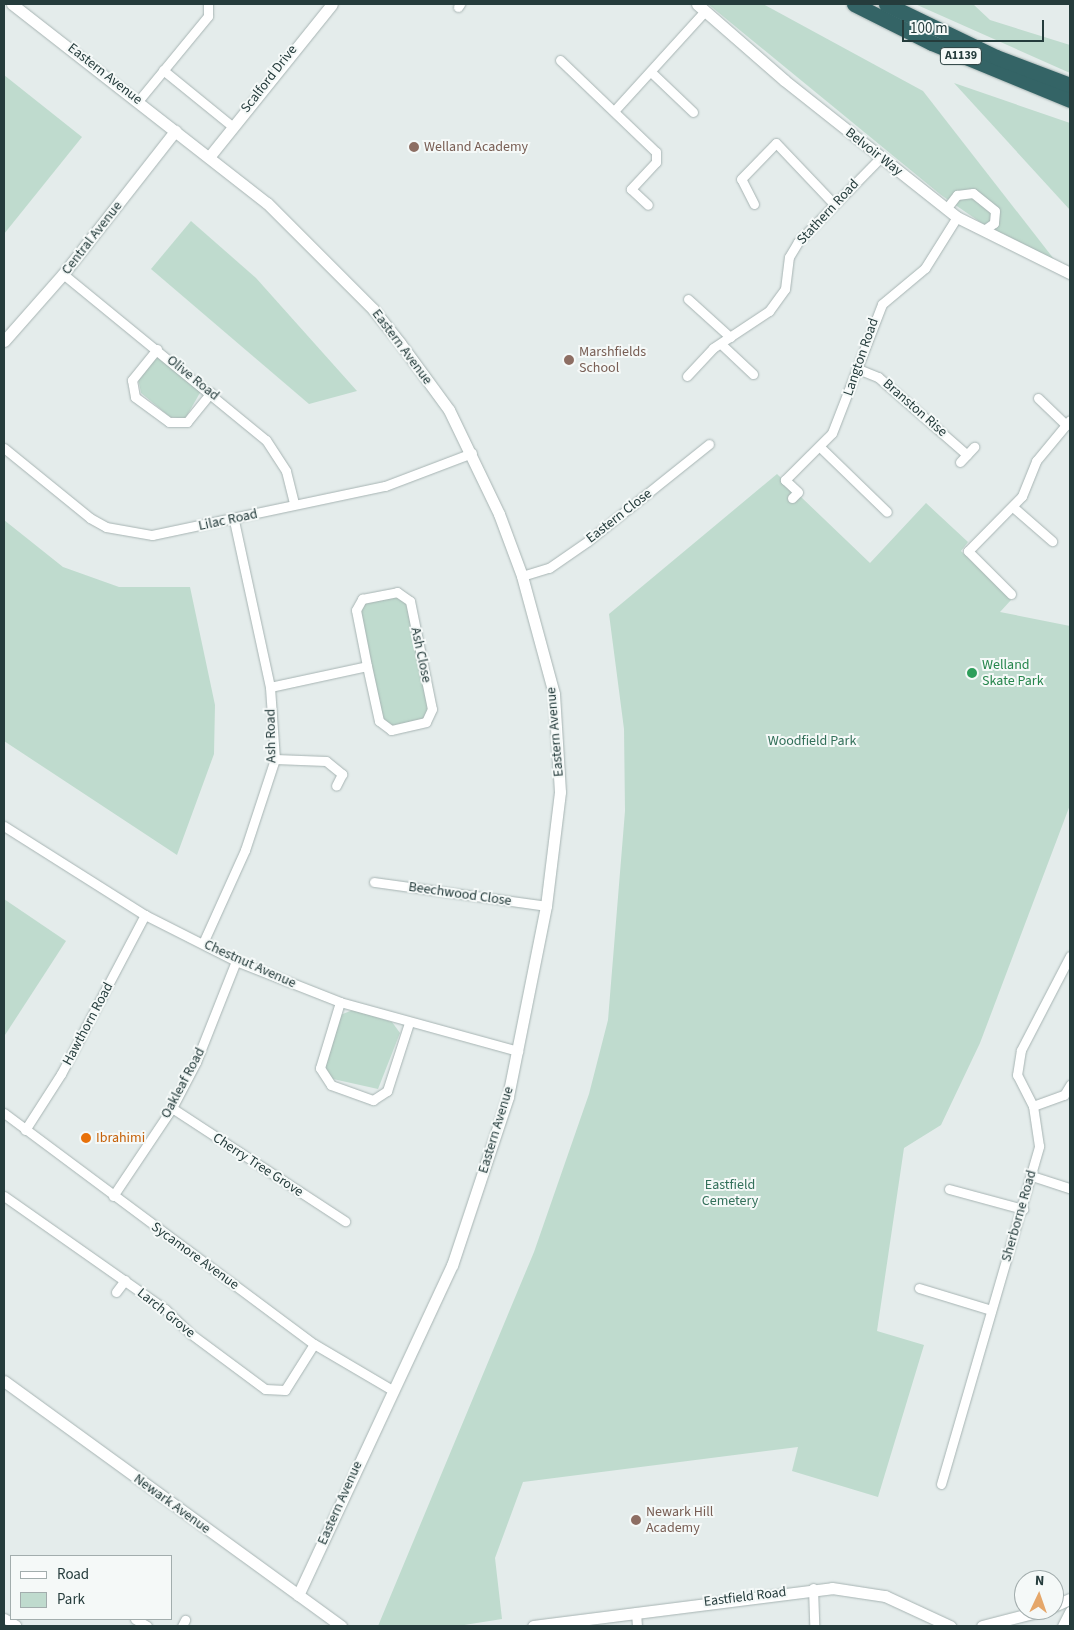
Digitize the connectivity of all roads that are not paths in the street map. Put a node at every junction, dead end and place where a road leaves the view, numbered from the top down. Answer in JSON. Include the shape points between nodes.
{"nodes":[{"id":1,"x":12,"y":4,"type":"edge"},
{"id":2,"x":208,"y":4,"type":"edge"},
{"id":3,"x":332,"y":4,"type":"edge"},
{"id":4,"x":854,"y":4,"type":"edge"},
{"id":5,"x":886,"y":4,"type":"edge"},
{"id":6,"x":701,"y":7,"type":"edge"},
{"id":7,"x":560,"y":60,"type":"dead end"},
{"id":8,"x":163,"y":70,"type":"junction"},
{"id":9,"x":651,"y":72,"type":"junction"},
{"id":10,"x":1070,"y":85,"type":"edge"},
{"id":11,"x":139,"y":100,"type":"junction"},
{"id":12,"x":1070,"y":100,"type":"edge"},
{"id":13,"x":614,"y":111,"type":"junction"},
{"id":14,"x":693,"y":112,"type":"dead end"},
{"id":15,"x":232,"y":126,"type":"junction"},
{"id":16,"x":176,"y":131,"type":"junction"},
{"id":17,"x":209,"y":158,"type":"junction"},
{"id":18,"x":880,"y":158,"type":"junction"},
{"id":19,"x":833,"y":203,"type":"junction"},
{"id":20,"x":754,"y":204,"type":"dead end"},
{"id":21,"x":648,"y":205,"type":"dead end"},
{"id":22,"x":946,"y":209,"type":"junction"},
{"id":23,"x":958,"y":217,"type":"junction"},
{"id":24,"x":984,"y":230,"type":"junction"},
{"id":25,"x":1070,"y":273,"type":"edge"},
{"id":26,"x":63,"y":274,"type":"junction"},
{"id":27,"x":688,"y":299,"type":"dead end"},
{"id":28,"x":730,"y":337,"type":"junction"},
{"id":29,"x":4,"y":340,"type":"edge"},
{"id":30,"x":721,"y":344,"type":"junction"},
{"id":31,"x":157,"y":349,"type":"junction"},
{"id":32,"x":858,"y":369,"type":"junction"},
{"id":33,"x":753,"y":374,"type":"dead end"},
{"id":34,"x":686,"y":376,"type":"dead end"},
{"id":35,"x":211,"y":392,"type":"junction"},
{"id":36,"x":1038,"y":398,"type":"dead end"},
{"id":37,"x":1068,"y":422,"type":"edge"},
{"id":38,"x":709,"y":444,"type":"dead end"},
{"id":39,"x":820,"y":447,"type":"junction"},
{"id":40,"x":974,"y":447,"type":"dead end"},
{"id":41,"x":4,"y":448,"type":"edge"},
{"id":42,"x":472,"y":453,"type":"junction"},
{"id":43,"x":967,"y":455,"type":"junction"},
{"id":44,"x":960,"y":462,"type":"dead end"},
{"id":45,"x":792,"y":498,"type":"dead end"},
{"id":46,"x":294,"y":504,"type":"junction"},
{"id":47,"x":1013,"y":506,"type":"junction"},
{"id":48,"x":887,"y":512,"type":"dead end"},
{"id":49,"x":234,"y":520,"type":"junction"},
{"id":50,"x":1052,"y":541,"type":"dead end"},
{"id":51,"x":522,"y":576,"type":"junction"},
{"id":52,"x":1011,"y":594,"type":"dead end"},
{"id":53,"x":367,"y":666,"type":"junction"},
{"id":54,"x":270,"y":687,"type":"junction"},
{"id":55,"x":275,"y":759,"type":"junction"},
{"id":56,"x":336,"y":786,"type":"dead end"},
{"id":57,"x":4,"y":826,"type":"edge"},
{"id":58,"x":374,"y":882,"type":"dead end"},
{"id":59,"x":546,"y":906,"type":"junction"},
{"id":60,"x":145,"y":915,"type":"junction"},
{"id":61,"x":203,"y":943,"type":"junction"},
{"id":62,"x":1070,"y":956,"type":"edge"},
{"id":63,"x":236,"y":961,"type":"junction"},
{"id":64,"x":340,"y":1002,"type":"junction"},
{"id":65,"x":409,"y":1024,"type":"junction"},
{"id":66,"x":518,"y":1051,"type":"junction"},
{"id":67,"x":1070,"y":1085,"type":"edge"},
{"id":68,"x":1033,"y":1106,"type":"junction"},
{"id":69,"x":172,"y":1108,"type":"junction"},
{"id":70,"x":4,"y":1113,"type":"edge"},
{"id":71,"x":24,"y":1130,"type":"junction"},
{"id":72,"x":1032,"y":1176,"type":"junction"},
{"id":73,"x":1070,"y":1188,"type":"edge"},
{"id":74,"x":949,"y":1189,"type":"dead end"},
{"id":75,"x":4,"y":1196,"type":"edge"},
{"id":76,"x":114,"y":1196,"type":"junction"},
{"id":77,"x":1023,"y":1210,"type":"junction"},
{"id":78,"x":344,"y":1222,"type":"dead end"},
{"id":79,"x":125,"y":1280,"type":"junction"},
{"id":80,"x":919,"y":1288,"type":"dead end"},
{"id":81,"x":116,"y":1292,"type":"dead end"},
{"id":82,"x":991,"y":1310,"type":"junction"},
{"id":83,"x":314,"y":1344,"type":"junction"},
{"id":84,"x":4,"y":1381,"type":"edge"},
{"id":85,"x":392,"y":1390,"type":"junction"},
{"id":86,"x":941,"y":1484,"type":"dead end"},
{"id":87,"x":813,"y":1588,"type":"junction"},
{"id":88,"x":298,"y":1595,"type":"junction"},
{"id":89,"x":636,"y":1612,"type":"junction"},
{"id":90,"x":1070,"y":1612,"type":"edge"},
{"id":91,"x":4,"y":1618,"type":"edge"},
{"id":92,"x":1014,"y":1618,"type":"edge"},
{"id":93,"x":17,"y":1623,"type":"edge"},
{"id":94,"x":341,"y":1626,"type":"edge"},
{"id":95,"x":533,"y":1626,"type":"edge"},
{"id":96,"x":637,"y":1626,"type":"edge"},
{"id":97,"x":814,"y":1626,"type":"edge"},
{"id":98,"x":950,"y":1626,"type":"edge"},
{"id":99,"x":956,"y":1626,"type":"edge"},
{"id":100,"x":982,"y":1626,"type":"edge"},
{"id":101,"x":1063,"y":1626,"type":"edge"}],
"edges":[{"from":1,"to":11,"type":"street","name":"Eastern Avenue"},
{"from":2,"to":8,"type":"street","via":[[208,16]]},
{"from":3,"to":15,"type":"street","name":"Scalford Drive"},
{"from":4,"to":12,"type":"highway","number":"A1139","via":[[932,43]]},
{"from":5,"to":10,"type":"highway","number":"A1139","via":[[996,57]]},
{"from":6,"to":9,"type":"street"},
{"from":6,"to":18,"type":"street","name":"Belvoir Way"},
{"from":7,"to":13,"type":"street"},
{"from":8,"to":11,"type":"street"},
{"from":8,"to":15,"type":"street"},
{"from":9,"to":13,"type":"street"},
{"from":9,"to":14,"type":"street"},
{"from":11,"to":16,"type":"street","name":"Eastern Avenue"},
{"from":13,"to":21,"type":"street","via":[[656,152],[656,162],[631,189]]},
{"from":15,"to":17,"type":"street","name":"Scalford Drive"},
{"from":16,"to":17,"type":"street","name":"Eastern Avenue"},
{"from":16,"to":26,"type":"street","name":"Central Avenue"},
{"from":17,"to":42,"type":"street","name":"Eastern Avenue","via":[[267,203],[373,309],[449,410]]},
{"from":18,"to":19,"type":"street","name":"Stathern Road"},
{"from":18,"to":22,"type":"street","name":"Belvoir Way"},
{"from":19,"to":20,"type":"street","via":[[776,143],[741,179]]},
{"from":19,"to":28,"type":"street","name":"Stathern Road","via":[[791,253],[785,289],[769,312]]},
{"from":22,"to":23,"type":"street","name":"Belvoir Way"},
{"from":22,"to":24,"type":"street","via":[[957,195],[973,193],[995,211],[994,223]]},
{"from":23,"to":24,"type":"street","name":"Belvoir Way"},
{"from":23,"to":32,"type":"street","name":"Langton Road","via":[[925,268],[882,304]]},
{"from":24,"to":25,"type":"street","name":"Belvoir Way"},
{"from":26,"to":29,"type":"street","name":"Central Avenue"},
{"from":26,"to":31,"type":"street","name":"Olive Road"},
{"from":27,"to":28,"type":"street"},
{"from":28,"to":30,"type":"street","name":"Stathern Road"},
{"from":30,"to":33,"type":"street"},
{"from":30,"to":34,"type":"street","name":"Stathern Road"},
{"from":31,"to":35,"type":"street","name":"Olive Road"},
{"from":31,"to":35,"type":"street","via":[[132,380],[134,397],[169,422],[187,422]]},
{"from":32,"to":39,"type":"street","name":"Langton Road","via":[[832,434]]},
{"from":32,"to":43,"type":"street","name":"Branston Rise","via":[[878,377]]},
{"from":35,"to":46,"type":"street","name":"Olive Road","via":[[272,446],[286,471]]},
{"from":36,"to":37,"type":"street"},
{"from":37,"to":47,"type":"street","via":[[1036,461],[1022,496]]},
{"from":38,"to":51,"type":"street","name":"Eastern Close","via":[[588,541],[549,568]]},
{"from":39,"to":45,"type":"street","name":"Langton Road","via":[[785,480],[798,492]]},
{"from":39,"to":48,"type":"street"},
{"from":40,"to":43,"type":"street"},
{"from":41,"to":49,"type":"street","name":"Lilac Road","via":[[106,527],[152,535]]},
{"from":42,"to":46,"type":"street","name":"Lilac Road","via":[[385,486]]},
{"from":42,"to":51,"type":"street","name":"Eastern Avenue"},
{"from":43,"to":44,"type":"street"},
{"from":46,"to":49,"type":"street","name":"Lilac Road"},
{"from":47,"to":50,"type":"street"},
{"from":47,"to":52,"type":"street","via":[[968,551]]},
{"from":49,"to":54,"type":"street","name":"Ash Road"},
{"from":51,"to":59,"type":"street","name":"Eastern Avenue","via":[[554,694],[560,792]]},
{"from":53,"to":53,"type":"street","name":"Ash Close","via":[[356,610],[362,599],[398,592],[410,600],[432,710],[426,722],[391,730],[379,721]]},
{"from":53,"to":54,"type":"street"},
{"from":54,"to":55,"type":"street","name":"Ash Road"},
{"from":55,"to":56,"type":"street","via":[[326,761],[342,774]]},
{"from":55,"to":61,"type":"street","name":"Ash Road","via":[[245,850]]},
{"from":57,"to":60,"type":"street","name":"Chestnut Avenue"},
{"from":58,"to":59,"type":"street","name":"Beechwood Close"},
{"from":59,"to":66,"type":"street","name":"Eastern Avenue"},
{"from":60,"to":61,"type":"street","name":"Chestnut Avenue"},
{"from":60,"to":71,"type":"street","name":"Hawthorn Road","via":[[61,1074]]},
{"from":61,"to":63,"type":"street","name":"Chestnut Avenue"},
{"from":62,"to":68,"type":"street","name":"Sherborne Road","via":[[1021,1050],[1017,1075]]},
{"from":63,"to":64,"type":"street","name":"Chestnut Avenue"},
{"from":63,"to":69,"type":"street","name":"Oakleaf Road","via":[[196,1062]]},
{"from":64,"to":65,"type":"street","name":"Chestnut Avenue"},
{"from":64,"to":65,"type":"street","via":[[320,1068],[331,1085],[373,1100],[387,1091]]},
{"from":65,"to":66,"type":"street","name":"Chestnut Avenue"},
{"from":66,"to":85,"type":"street","name":"Eastern Avenue","via":[[498,1129],[452,1265]]},
{"from":67,"to":68,"type":"street","via":[[1064,1095]]},
{"from":68,"to":72,"type":"street","name":"Sherborne Road","via":[[1039,1146]]},
{"from":69,"to":76,"type":"street","name":"Oakleaf Road"},
{"from":69,"to":78,"type":"street","name":"Cherry Tree Grove"},
{"from":70,"to":71,"type":"street","name":"Sycamore Avenue"},
{"from":71,"to":76,"type":"street","name":"Sycamore Avenue"},
{"from":72,"to":73,"type":"street"},
{"from":72,"to":77,"type":"street","name":"Sherborne Road"},
{"from":74,"to":77,"type":"street"},
{"from":75,"to":79,"type":"street","name":"Larch Grove"},
{"from":76,"to":83,"type":"street","name":"Sycamore Avenue"},
{"from":77,"to":82,"type":"street","name":"Sherborne Road"},
{"from":79,"to":81,"type":"street"},
{"from":79,"to":83,"type":"street","name":"Larch Grove","via":[[265,1389],[285,1390]]},
{"from":80,"to":82,"type":"street"},
{"from":82,"to":86,"type":"street","name":"Sherborne Road"},
{"from":83,"to":85,"type":"street","name":"Sycamore Avenue"},
{"from":84,"to":88,"type":"street","name":"Newark Avenue"},
{"from":85,"to":88,"type":"street","name":"Eastern Avenue"},
{"from":87,"to":89,"type":"street","name":"Eastfield Road"},
{"from":87,"to":97,"type":"street"},
{"from":87,"to":98,"type":"street","name":"Eastfield Road","via":[[850,1589],[885,1596]]},
{"from":88,"to":94,"type":"street","name":"Newark Avenue"},
{"from":89,"to":95,"type":"street","name":"Eastfield Road"},
{"from":89,"to":96,"type":"street"},
{"from":90,"to":101,"type":"street"},
{"from":91,"to":93,"type":"street"},
{"from":92,"to":100,"type":"street"},
{"from":98,"to":99,"type":"street"}]}
